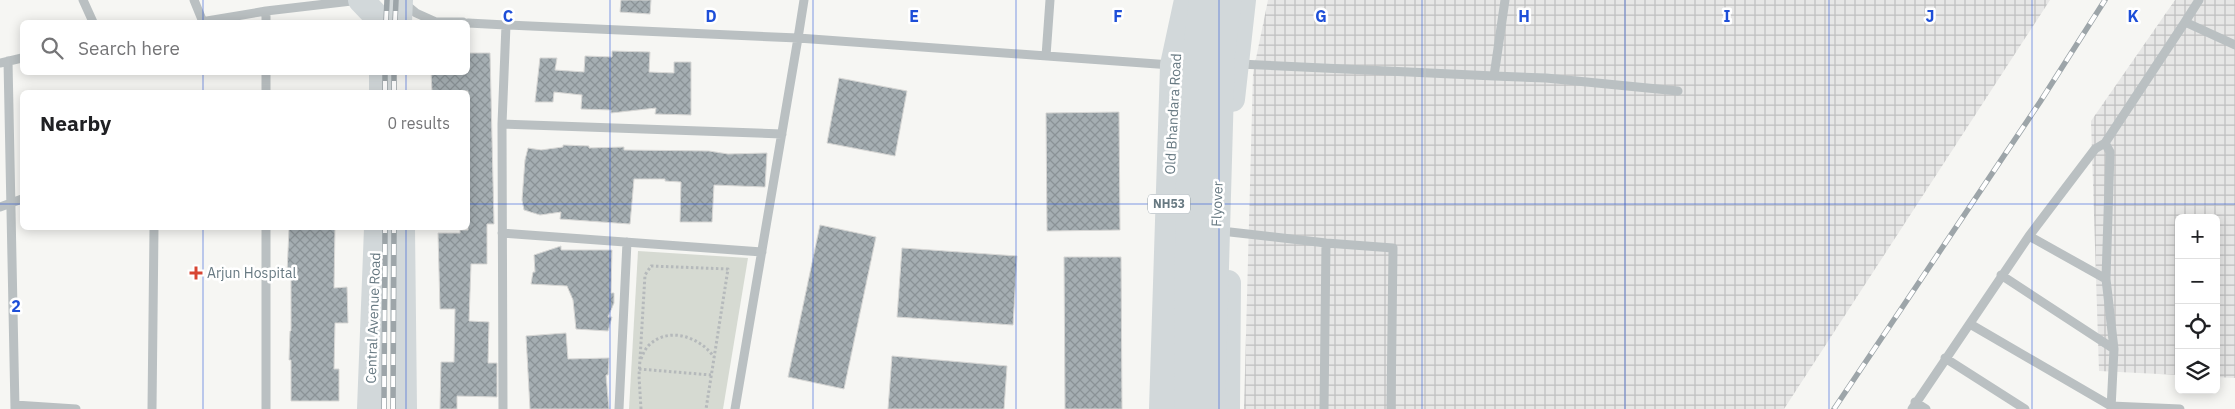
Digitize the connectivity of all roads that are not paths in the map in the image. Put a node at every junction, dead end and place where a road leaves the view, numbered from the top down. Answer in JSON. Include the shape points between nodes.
{"nodes":[{"id":1,"x":83,"y":0,"type":"edge"},
{"id":2,"x":194,"y":0,"type":"edge"},
{"id":3,"x":361,"y":0,"type":"edge"},
{"id":4,"x":384,"y":0,"type":"edge"},
{"id":5,"x":400,"y":0,"type":"edge"},
{"id":6,"x":804,"y":0,"type":"edge"},
{"id":7,"x":1050,"y":0,"type":"edge"},
{"id":8,"x":1187,"y":0,"type":"edge"},
{"id":9,"x":1203,"y":0,"type":"edge"},
{"id":10,"x":1228,"y":0,"type":"edge"},
{"id":11,"x":1243,"y":0,"type":"edge"},
{"id":12,"x":1505,"y":0,"type":"edge"},
{"id":13,"x":2199,"y":0,"type":"edge"},
{"id":14,"x":266,"y":11,"type":"junction"},
{"id":15,"x":92,"y":20,"type":"edge"},
{"id":16,"x":201,"y":20,"type":"edge"},
{"id":17,"x":214,"y":20,"type":"edge"},
{"id":18,"x":266,"y":20,"type":"edge"},
{"id":19,"x":381,"y":20,"type":"edge"},
{"id":20,"x":383,"y":20,"type":"edge"},
{"id":21,"x":399,"y":20,"type":"edge"},
{"id":22,"x":430,"y":20,"type":"edge"},
{"id":23,"x":2185,"y":22,"type":"junction"},
{"id":24,"x":470,"y":23,"type":"edge"},
{"id":25,"x":506,"y":25,"type":"junction"},
{"id":26,"x":798,"y":38,"type":"junction"},
{"id":27,"x":2235,"y":45,"type":"edge"},
{"id":28,"x":1046,"y":56,"type":"junction"},
{"id":29,"x":20,"y":58,"type":"edge"},
{"id":30,"x":4,"y":62,"type":"edge"},
{"id":31,"x":1234,"y":64,"type":"junction"},
{"id":32,"x":1174,"y":65,"type":"junction"},
{"id":33,"x":266,"y":75,"type":"edge"},
{"id":34,"x":382,"y":75,"type":"edge"},
{"id":35,"x":399,"y":75,"type":"edge"},
{"id":36,"x":1494,"y":76,"type":"junction"},
{"id":37,"x":266,"y":90,"type":"edge"},
{"id":38,"x":382,"y":90,"type":"edge"},
{"id":39,"x":400,"y":90,"type":"edge"},
{"id":40,"x":1678,"y":91,"type":"dead end"},
{"id":41,"x":502,"y":124,"type":"junction"},
{"id":42,"x":782,"y":134,"type":"junction"},
{"id":43,"x":2105,"y":143,"type":"junction"},
{"id":44,"x":20,"y":200,"type":"edge"},
{"id":45,"x":11,"y":203,"type":"junction"},
{"id":46,"x":0,"y":207,"type":"edge"},
{"id":47,"x":154,"y":230,"type":"edge"},
{"id":48,"x":266,"y":230,"type":"edge"},
{"id":49,"x":377,"y":230,"type":"edge"},
{"id":50,"x":402,"y":230,"type":"edge"},
{"id":51,"x":1230,"y":232,"type":"junction"},
{"id":52,"x":502,"y":233,"type":"junction"},
{"id":53,"x":2029,"y":236,"type":"junction"},
{"id":54,"x":628,"y":242,"type":"junction"},
{"id":55,"x":1326,"y":243,"type":"junction"},
{"id":56,"x":762,"y":252,"type":"junction"},
{"id":57,"x":2001,"y":274,"type":"junction"},
{"id":58,"x":2106,"y":278,"type":"junction"},
{"id":59,"x":1970,"y":324,"type":"junction"},
{"id":60,"x":2114,"y":349,"type":"junction"},
{"id":61,"x":1945,"y":358,"type":"junction"},
{"id":62,"x":1913,"y":405,"type":"edge"},
{"id":63,"x":15,"y":407,"type":"edge"},
{"id":64,"x":2111,"y":408,"type":"edge"},
{"id":65,"x":76,"y":409,"type":"edge"},
{"id":66,"x":152,"y":409,"type":"edge"},
{"id":67,"x":266,"y":409,"type":"edge"},
{"id":68,"x":370,"y":409,"type":"edge"},
{"id":69,"x":404,"y":409,"type":"edge"},
{"id":70,"x":503,"y":409,"type":"edge"},
{"id":71,"x":619,"y":409,"type":"edge"},
{"id":72,"x":736,"y":409,"type":"edge"},
{"id":73,"x":1162,"y":409,"type":"edge"},
{"id":74,"x":1188,"y":409,"type":"edge"},
{"id":75,"x":1211,"y":409,"type":"edge"},
{"id":76,"x":1227,"y":409,"type":"edge"},
{"id":77,"x":1324,"y":409,"type":"edge"},
{"id":78,"x":1391,"y":409,"type":"edge"},
{"id":79,"x":1926,"y":409,"type":"edge"},
{"id":80,"x":2025,"y":409,"type":"edge"},
{"id":81,"x":2174,"y":409,"type":"edge"},
{"id":82,"x":2180,"y":409,"type":"edge"}],
"edges":[{"from":1,"to":15,"type":"street"},
{"from":2,"to":16,"type":"street"},
{"from":3,"to":14,"type":"street"},
{"from":3,"to":19,"type":"main road"},
{"from":4,"to":20,"type":"main road"},
{"from":5,"to":21,"type":"main road"},
{"from":5,"to":22,"type":"street"},
{"from":6,"to":26,"type":"street"},
{"from":7,"to":28,"type":"street"},
{"from":8,"to":32,"type":"main road","name":"Old Bhandara Road","number":"NH53"},
{"from":9,"to":74,"type":"highway","name":"Flyover","via":[[1196,51]]},
{"from":10,"to":75,"type":"highway","name":"Flyover","via":[[1221,53]]},
{"from":11,"to":31,"type":"main road"},
{"from":12,"to":36,"type":"street"},
{"from":13,"to":23,"type":"street"},
{"from":14,"to":17,"type":"street"},
{"from":14,"to":18,"type":"street"},
{"from":23,"to":27,"type":"street"},
{"from":23,"to":43,"type":"street"},
{"from":24,"to":25,"type":"street"},
{"from":25,"to":26,"type":"street"},
{"from":25,"to":41,"type":"street"},
{"from":26,"to":28,"type":"street"},
{"from":26,"to":42,"type":"street"},
{"from":28,"to":32,"type":"street"},
{"from":29,"to":30,"type":"street"},
{"from":30,"to":45,"type":"street"},
{"from":31,"to":32,"type":"street"},
{"from":31,"to":36,"type":"street"},
{"from":31,"to":51,"type":"main road"},
{"from":32,"to":73,"type":"main road","name":"Old Bhandara Road","number":"NH53"},
{"from":33,"to":37,"type":"street"},
{"from":34,"to":38,"type":"main road"},
{"from":35,"to":39,"type":"main road"},
{"from":36,"to":40,"type":"street"},
{"from":41,"to":42,"type":"street"},
{"from":41,"to":52,"type":"street"},
{"from":42,"to":56,"type":"street"},
{"from":43,"to":53,"type":"street","via":[[2095,149]]},
{"from":43,"to":58,"type":"street","via":[[2110,152]]},
{"from":44,"to":45,"type":"street"},
{"from":45,"to":46,"type":"street"},
{"from":45,"to":63,"type":"street"},
{"from":47,"to":66,"type":"street"},
{"from":48,"to":67,"type":"street"},
{"from":49,"to":68,"type":"main road","name":"Central Avenue Road"},
{"from":50,"to":69,"type":"main road"},
{"from":51,"to":55,"type":"street"},
{"from":51,"to":76,"type":"main road"},
{"from":52,"to":54,"type":"street"},
{"from":52,"to":70,"type":"street"},
{"from":53,"to":57,"type":"street"},
{"from":53,"to":58,"type":"street"},
{"from":54,"to":56,"type":"street"},
{"from":54,"to":71,"type":"street"},
{"from":55,"to":77,"type":"street"},
{"from":55,"to":78,"type":"street","via":[[1393,248]]},
{"from":56,"to":72,"type":"street"},
{"from":57,"to":59,"type":"street"},
{"from":57,"to":60,"type":"street"},
{"from":58,"to":60,"type":"street"},
{"from":59,"to":61,"type":"street"},
{"from":59,"to":64,"type":"street"},
{"from":60,"to":64,"type":"street"},
{"from":61,"to":62,"type":"street"},
{"from":61,"to":80,"type":"street"},
{"from":62,"to":79,"type":"street"},
{"from":63,"to":65,"type":"street"},
{"from":64,"to":81,"type":"street"},
{"from":81,"to":82,"type":"street"}]}
